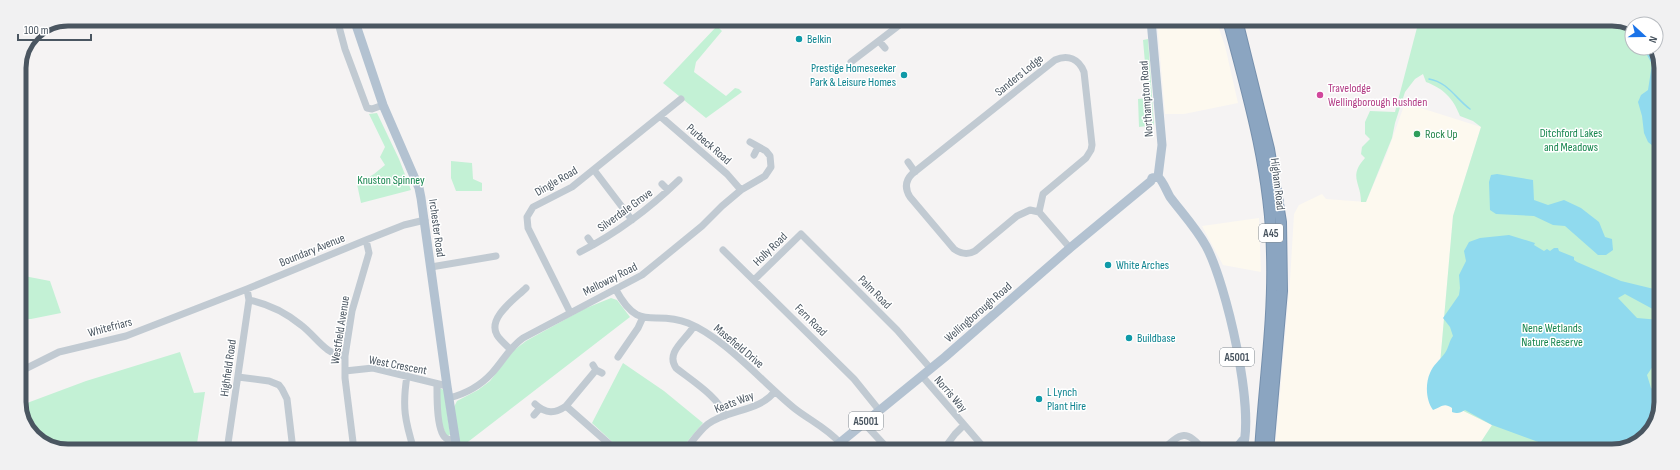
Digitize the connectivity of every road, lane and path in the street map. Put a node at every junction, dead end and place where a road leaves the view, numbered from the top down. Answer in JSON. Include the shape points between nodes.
{"nodes":[{"id":1,"x":339,"y":26,"type":"edge"},
{"id":2,"x":356,"y":26,"type":"edge"},
{"id":3,"x":898,"y":26,"type":"edge"},
{"id":4,"x":1152,"y":26,"type":"edge"},
{"id":5,"x":1230,"y":26,"type":"edge"},
{"id":6,"x":1238,"y":26,"type":"edge"},
{"id":7,"x":879,"y":41,"type":"junction"},
{"id":8,"x":885,"y":48,"type":"dead end"},
{"id":9,"x":851,"y":62,"type":"dead end"},
{"id":10,"x":681,"y":99,"type":"dead end"},
{"id":11,"x":383,"y":105,"type":"junction"},
{"id":12,"x":660,"y":116,"type":"junction"},
{"id":13,"x":750,"y":142,"type":"dead end"},
{"id":14,"x":758,"y":147,"type":"junction"},
{"id":15,"x":754,"y":154,"type":"dead end"},
{"id":16,"x":908,"y":162,"type":"dead end"},
{"id":17,"x":594,"y":170,"type":"junction"},
{"id":18,"x":915,"y":172,"type":"junction"},
{"id":19,"x":679,"y":180,"type":"dead end"},
{"id":20,"x":1156,"y":183,"type":"junction"},
{"id":21,"x":662,"y":184,"type":"dead end"},
{"id":22,"x":668,"y":190,"type":"junction"},
{"id":23,"x":741,"y":190,"type":"junction"},
{"id":24,"x":1039,"y":212,"type":"junction"},
{"id":25,"x":425,"y":220,"type":"junction"},
{"id":26,"x":632,"y":220,"type":"junction"},
{"id":27,"x":801,"y":234,"type":"joint"},
{"id":28,"x":588,"y":238,"type":"dead end"},
{"id":29,"x":366,"y":240,"type":"junction"},
{"id":30,"x":593,"y":245,"type":"junction"},
{"id":31,"x":1070,"y":248,"type":"junction"},
{"id":32,"x":723,"y":250,"type":"dead end"},
{"id":33,"x":580,"y":252,"type":"dead end"},
{"id":34,"x":496,"y":256,"type":"dead end"},
{"id":35,"x":431,"y":267,"type":"junction"},
{"id":36,"x":754,"y":280,"type":"junction"},
{"id":37,"x":526,"y":288,"type":"dead end"},
{"id":38,"x":247,"y":289,"type":"junction"},
{"id":39,"x":616,"y":290,"type":"junction"},
{"id":40,"x":249,"y":300,"type":"junction"},
{"id":41,"x":208,"y":303,"type":"joint"},
{"id":42,"x":570,"y":312,"type":"junction"},
{"id":43,"x":643,"y":317,"type":"junction"},
{"id":44,"x":694,"y":326,"type":"junction"},
{"id":45,"x":510,"y":349,"type":"junction"},
{"id":46,"x":345,"y":356,"type":"junction"},
{"id":47,"x":618,"y":357,"type":"dead end"},
{"id":48,"x":26,"y":368,"type":"edge"},
{"id":49,"x":597,"y":369,"type":"dead end"},
{"id":50,"x":931,"y":369,"type":"junction"},
{"id":51,"x":345,"y":371,"type":"junction"},
{"id":52,"x":407,"y":376,"type":"junction"},
{"id":53,"x":922,"y":376,"type":"junction"},
{"id":54,"x":238,"y":377,"type":"junction"},
{"id":55,"x":437,"y":384,"type":"junction"},
{"id":56,"x":447,"y":386,"type":"junction"},
{"id":57,"x":775,"y":391,"type":"junction"},
{"id":58,"x":449,"y":398,"type":"junction"},
{"id":59,"x":566,"y":406,"type":"junction"},
{"id":60,"x":879,"y":410,"type":"junction"},
{"id":61,"x":534,"y":415,"type":"dead end"},
{"id":62,"x":725,"y":416,"type":"junction"},
{"id":63,"x":864,"y":423,"type":"junction"},
{"id":64,"x":964,"y":425,"type":"junction"},
{"id":65,"x":456,"y":440,"type":"junction"},
{"id":66,"x":1243,"y":440,"type":"junction"},
{"id":67,"x":840,"y":443,"type":"joint"},
{"id":68,"x":229,"y":444,"type":"edge"},
{"id":69,"x":292,"y":444,"type":"edge"},
{"id":70,"x":353,"y":444,"type":"edge"},
{"id":71,"x":412,"y":444,"type":"edge"},
{"id":72,"x":456,"y":444,"type":"edge"},
{"id":73,"x":609,"y":444,"type":"edge"},
{"id":74,"x":690,"y":444,"type":"edge"},
{"id":75,"x":883,"y":444,"type":"edge"},
{"id":76,"x":948,"y":444,"type":"edge"},
{"id":77,"x":981,"y":444,"type":"edge"},
{"id":78,"x":1168,"y":444,"type":"edge"},
{"id":79,"x":1198,"y":444,"type":"edge"},
{"id":80,"x":1240,"y":444,"type":"edge"},
{"id":81,"x":1243,"y":444,"type":"edge"},
{"id":82,"x":1261,"y":444,"type":"edge"},
{"id":83,"x":1269,"y":444,"type":"edge"}],
"edges":[{"from":1,"to":11,"type":"street","via":[[367,108]]},
{"from":2,"to":11,"type":"main road","name":"Irchester Road"},
{"from":3,"to":7,"type":"street"},
{"from":4,"to":20,"type":"main road","name":"Northampton Road","via":[[1162,145]]},
{"from":5,"to":82,"type":"highway","name":"Higham Road","number":"A45","via":[[1261,151],[1272,247],[1270,338]]},
{"from":6,"to":83,"type":"highway","name":"Higham Road","number":"A45","via":[[1269,149],[1281,222],[1282,290]]},
{"from":7,"to":8,"type":"street"},
{"from":7,"to":9,"type":"street"},
{"from":10,"to":12,"type":"street","name":"Dingle Road"},
{"from":11,"to":25,"type":"main road","name":"Irchester Road","via":[[419,188]]},
{"from":12,"to":17,"type":"street","name":"Dingle Road"},
{"from":12,"to":23,"type":"street","name":"Purbeck Road","via":[[727,174]]},
{"from":13,"to":14,"type":"street","name":"Melloway Road"},
{"from":14,"to":15,"type":"street"},
{"from":14,"to":23,"type":"street","name":"Melloway Road","via":[[770,156],[770,170],[765,176]]},
{"from":16,"to":18,"type":"street"},
{"from":17,"to":26,"type":"street"},
{"from":17,"to":42,"type":"street","name":"Dingle Road","via":[[572,187],[534,207],[527,219],[531,235]]},
{"from":18,"to":24,"type":"street","name":"Sanders Lodge","via":[[907,181],[908,194],[954,249],[960,252],[970,254],[975,251],[1026,211]]},
{"from":18,"to":24,"type":"street","name":"Sanders Lodge","via":[[1055,60],[1069,57],[1078,63],[1084,72],[1091,150],[1086,158],[1043,194]]},
{"from":19,"to":22,"type":"street","name":"Silverdale Grove"},
{"from":20,"to":31,"type":"main road","name":"Wellingborough Road","number":"A5001","via":[[1139,192]]},
{"from":20,"to":66,"type":"main road","number":"A5001","via":[[1171,197],[1194,227],[1206,246],[1222,287],[1244,396]]},
{"from":21,"to":22,"type":"street","name":"Silverdale Grove"},
{"from":22,"to":26,"type":"street","name":"Silverdale Grove"},
{"from":23,"to":39,"type":"street","name":"Melloway Road","via":[[664,258]]},
{"from":24,"to":31,"type":"street"},
{"from":25,"to":29,"type":"street","name":"Boundary Avenue","via":[[404,225]]},
{"from":25,"to":35,"type":"main road","name":"Irchester Road"},
{"from":26,"to":30,"type":"street","name":"Silverdale Grove"},
{"from":27,"to":36,"type":"street","name":"Holly Road"},
{"from":27,"to":50,"type":"street","name":"Palm Road","via":[[897,330]]},
{"from":28,"to":30,"type":"street","name":"Silverdale Grove"},
{"from":29,"to":38,"type":"street","name":"Boundary Avenue"},
{"from":29,"to":46,"type":"street","name":"Westfield Avenue","via":[[368,256],[352,311]]},
{"from":30,"to":33,"type":"street","name":"Silverdale Grove"},
{"from":31,"to":50,"type":"main road","name":"Wellingborough Road","number":"A5001"},
{"from":32,"to":36,"type":"street","name":"Fern Road"},
{"from":34,"to":35,"type":"street"},
{"from":35,"to":56,"type":"main road","name":"Irchester Road"},
{"from":36,"to":60,"type":"street","name":"Fern Road","via":[[854,379]]},
{"from":37,"to":45,"type":"street","via":[[518,302],[499,315],[495,326],[498,336]]},
{"from":38,"to":40,"type":"street","name":"Highfield Road"},
{"from":38,"to":41,"type":"street","name":"Boundary Avenue"},
{"from":39,"to":42,"type":"street","name":"Melloway Road"},
{"from":39,"to":43,"type":"street","name":"Masefield Drive","via":[[628,310]]},
{"from":40,"to":46,"type":"street","via":[[278,309],[302,325],[331,353]]},
{"from":40,"to":54,"type":"street","name":"Highfield Road"},
{"from":41,"to":48,"type":"street","name":"Whitefriars","via":[[126,336],[59,352]]},
{"from":42,"to":45,"type":"street","name":"Melloway Road","via":[[523,338]]},
{"from":43,"to":44,"type":"street","name":"Masefield Drive","via":[[677,320]]},
{"from":43,"to":47,"type":"street"},
{"from":44,"to":57,"type":"street","name":"Masefield Drive","via":[[717,340]]},
{"from":44,"to":62,"type":"street","via":[[673,353],[673,364],[712,397],[722,408]]},
{"from":45,"to":58,"type":"street","name":"Melloway Road","via":[[487,378],[465,393]]},
{"from":46,"to":51,"type":"street","name":"Westfield Avenue"},
{"from":49,"to":59,"type":"street"},
{"from":50,"to":53,"type":"main road","name":"Wellingborough Road","number":"A5001"},
{"from":51,"to":52,"type":"street","name":"West Crescent","via":[[373,368]]},
{"from":51,"to":70,"type":"street","name":"Westfield Avenue"},
{"from":52,"to":55,"type":"street","name":"West Crescent"},
{"from":52,"to":71,"type":"street","via":[[403,407]]},
{"from":53,"to":60,"type":"main road","name":"Wellingborough Road","number":"A5001"},
{"from":53,"to":64,"type":"street","name":"Norris Way"},
{"from":54,"to":68,"type":"street","name":"Highfield Road"},
{"from":54,"to":69,"type":"street","via":[[269,381],[279,385],[287,399]]},
{"from":55,"to":56,"type":"street","name":"West Crescent"},
{"from":55,"to":65,"type":"street","via":[[440,426],[446,439]]},
{"from":56,"to":58,"type":"main road","name":"Irchester Road"},
{"from":57,"to":62,"type":"street","name":"Keats Way","via":[[765,402]]},
{"from":57,"to":67,"type":"street","name":"Masefield Drive"},
{"from":58,"to":65,"type":"main road","name":"Irchester Road"},
{"from":59,"to":61,"type":"street","via":[[555,412],[546,412],[537,406]]},
{"from":59,"to":73,"type":"street"},
{"from":60,"to":63,"type":"main road","name":"Wellingborough Road","number":"A5001"},
{"from":62,"to":74,"type":"street","name":"Keats Way","via":[[708,424]]},
{"from":63,"to":67,"type":"main road","name":"Wellingborough Road","number":"A5001"},
{"from":63,"to":75,"type":"street"},
{"from":64,"to":76,"type":"street","name":"Norris Way"},
{"from":64,"to":77,"type":"street","name":"Norris Way"},
{"from":65,"to":72,"type":"main road","name":"Irchester Road"},
{"from":66,"to":80,"type":"main road"},
{"from":66,"to":81,"type":"main road","number":"A5001"},
{"from":78,"to":79,"type":"street","via":[[1176,438],[1185,436],[1193,438]]}]}
